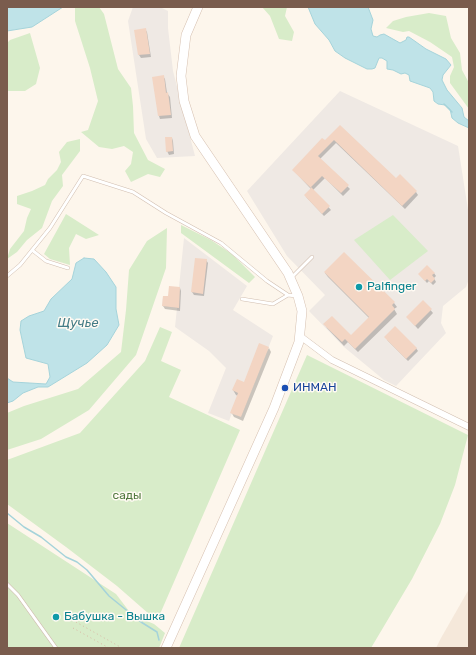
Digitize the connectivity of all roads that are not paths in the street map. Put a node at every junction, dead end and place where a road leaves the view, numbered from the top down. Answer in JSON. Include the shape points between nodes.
{"nodes":[{"id":1,"x":198,"y":7,"type":"edge"},
{"id":2,"x":32,"y":250,"type":"junction"},
{"id":3,"x":312,"y":257,"type":"dead end"},
{"id":4,"x":68,"y":268,"type":"dead end"},
{"id":5,"x":7,"y":276,"type":"edge"},
{"id":6,"x":291,"y":278,"type":"junction"},
{"id":7,"x":288,"y":295,"type":"junction"},
{"id":8,"x":298,"y":296,"type":"junction"},
{"id":9,"x":242,"y":299,"type":"dead end"},
{"id":10,"x":300,"y":336,"type":"junction"},
{"id":11,"x":469,"y":427,"type":"edge"},
{"id":12,"x":7,"y":584,"type":"edge"},
{"id":13,"x":56,"y":648,"type":"edge"},
{"id":14,"x":166,"y":648,"type":"edge"}],
"edges":[{"from":1,"to":6,"type":"street","via":[[186,35],[181,76],[184,101],[195,136]]},
{"from":2,"to":4,"type":"lane","via":[[46,261]]},
{"from":2,"to":5,"type":"lane"},
{"from":2,"to":7,"type":"lane","via":[[50,228],[83,176],[133,192],[221,243],[266,281]]},
{"from":3,"to":6,"type":"lane"},
{"from":6,"to":8,"type":"street"},
{"from":7,"to":8,"type":"lane"},
{"from":7,"to":9,"type":"lane","via":[[273,304]]},
{"from":8,"to":10,"type":"street","via":[[302,311]]},
{"from":10,"to":11,"type":"street","via":[[332,360]]},
{"from":10,"to":14,"type":"street","via":[[274,408]]},
{"from":12,"to":13,"type":"lane","via":[[18,595]]}]}
